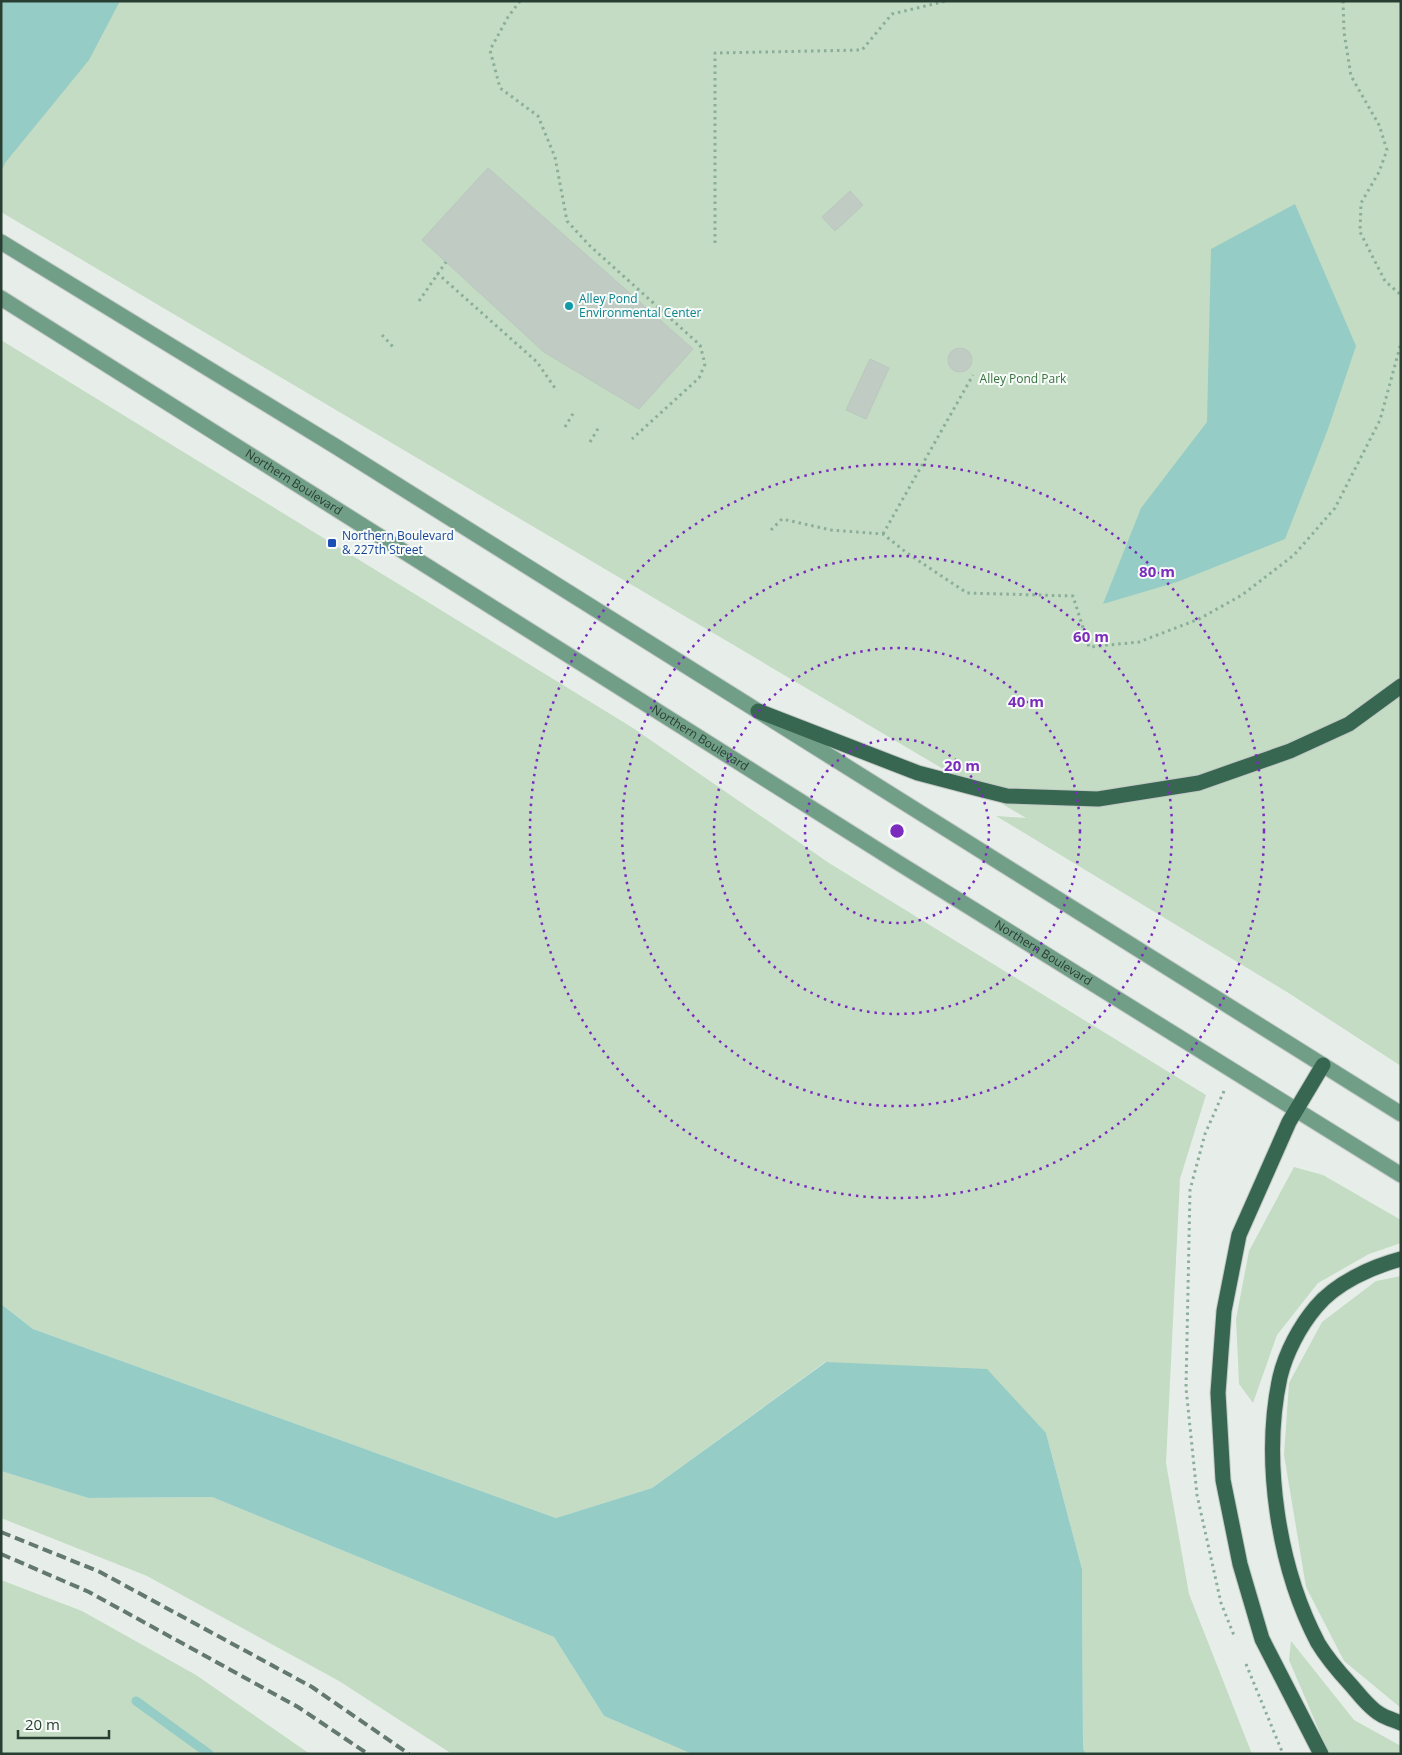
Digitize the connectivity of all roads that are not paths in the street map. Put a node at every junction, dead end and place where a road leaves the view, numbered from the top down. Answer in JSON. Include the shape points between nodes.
{"nodes":[{"id":1,"x":4,"y":244,"type":"edge"},
{"id":2,"x":1,"y":298,"type":"edge"},
{"id":3,"x":1401,"y":686,"type":"edge"},
{"id":4,"x":758,"y":711,"type":"junction"},
{"id":5,"x":1323,"y":1065,"type":"junction"},
{"id":6,"x":1296,"y":1110,"type":"junction"},
{"id":7,"x":1401,"y":1114,"type":"edge"},
{"id":8,"x":1401,"y":1174,"type":"edge"},
{"id":9,"x":1401,"y":1259,"type":"edge"},
{"id":10,"x":1401,"y":1723,"type":"edge"},
{"id":11,"x":1321,"y":1754,"type":"edge"}],
"edges":[{"from":1,"to":4,"type":"main road"},
{"from":2,"to":6,"type":"main road","name":"Northern Boulevard"},
{"from":3,"to":4,"type":"highway","via":[[1349,724],[1290,751],[1199,783],[1098,799],[1007,796],[979,790],[918,773]]},
{"from":4,"to":5,"type":"main road"},
{"from":5,"to":6,"type":"highway"},
{"from":5,"to":7,"type":"main road"},
{"from":6,"to":8,"type":"main road","name":"Northern Boulevard"},
{"from":6,"to":11,"type":"highway","via":[[1239,1235],[1224,1311],[1218,1393],[1223,1480],[1240,1564],[1262,1639]]},
{"from":9,"to":10,"type":"highway","via":[[1388,1262],[1338,1287],[1317,1306],[1302,1327],[1290,1348],[1281,1376],[1274,1418],[1273,1466],[1278,1516],[1293,1582],[1318,1643],[1336,1668],[1378,1713]]}]}
